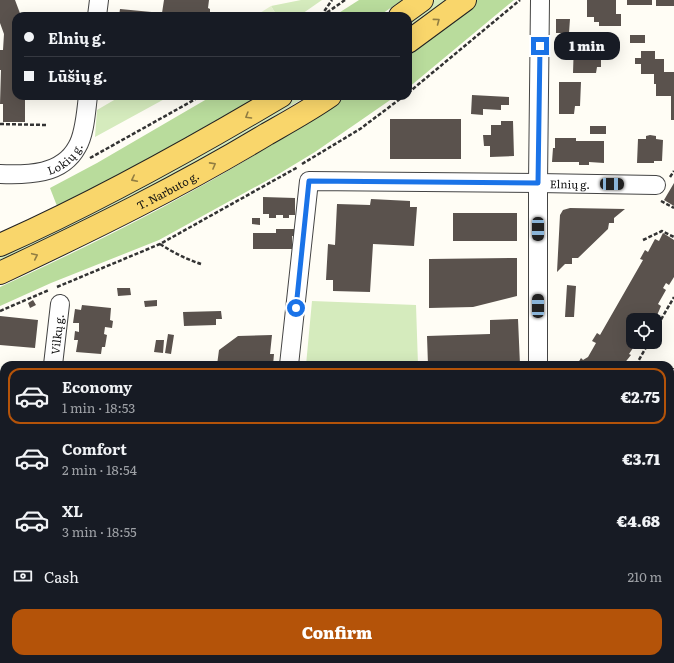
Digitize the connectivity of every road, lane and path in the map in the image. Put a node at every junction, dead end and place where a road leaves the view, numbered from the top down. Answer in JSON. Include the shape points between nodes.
{"nodes":[{"id":1,"x":99,"y":0,"type":"edge"},
{"id":2,"x":332,"y":0,"type":"edge"},
{"id":3,"x":345,"y":0,"type":"edge"},
{"id":4,"x":422,"y":0,"type":"edge"},
{"id":5,"x":465,"y":0,"type":"edge"},
{"id":6,"x":520,"y":0,"type":"edge"},
{"id":7,"x":540,"y":0,"type":"edge"},
{"id":8,"x":98,"y":12,"type":"edge"},
{"id":9,"x":324,"y":12,"type":"edge"},
{"id":10,"x":328,"y":12,"type":"edge"},
{"id":11,"x":406,"y":12,"type":"edge"},
{"id":12,"x":412,"y":39,"type":"edge"},
{"id":13,"x":412,"y":90,"type":"edge"},
{"id":14,"x":87,"y":100,"type":"edge"},
{"id":15,"x":194,"y":100,"type":"edge"},
{"id":16,"x":274,"y":100,"type":"edge"},
{"id":17,"x":323,"y":100,"type":"edge"},
{"id":18,"x":399,"y":100,"type":"edge"},
{"id":19,"x":0,"y":124,"type":"edge"},
{"id":20,"x":47,"y":125,"type":"dead end"},
{"id":21,"x":87,"y":160,"type":"dead end"},
{"id":22,"x":0,"y":174,"type":"edge"},
{"id":23,"x":538,"y":183,"type":"junction"},
{"id":24,"x":656,"y":185,"type":"dead end"},
{"id":25,"x":674,"y":237,"type":"edge"},
{"id":26,"x":643,"y":240,"type":"dead end"},
{"id":27,"x":160,"y":244,"type":"junction"},
{"id":28,"x":0,"y":245,"type":"edge"},
{"id":29,"x":202,"y":264,"type":"dead end"},
{"id":30,"x":0,"y":273,"type":"edge"},
{"id":31,"x":674,"y":297,"type":"edge"},
{"id":32,"x":60,"y":304,"type":"dead end"},
{"id":33,"x":0,"y":311,"type":"edge"},
{"id":34,"x":662,"y":318,"type":"edge"},
{"id":35,"x":644,"y":349,"type":"edge"},
{"id":36,"x":53,"y":361,"type":"edge"},
{"id":37,"x":289,"y":361,"type":"edge"},
{"id":38,"x":538,"y":361,"type":"edge"},
{"id":39,"x":638,"y":361,"type":"edge"}],
"edges":[{"from":1,"to":8,"type":"street"},
{"from":2,"to":9,"type":"path"},
{"from":3,"to":10,"type":"path"},
{"from":4,"to":11,"type":"main road"},
{"from":12,"to":5,"type":"main road","one_way":true},
{"from":6,"to":13,"type":"path"},
{"from":7,"to":23,"type":"street"},
{"from":14,"to":22,"type":"street","name":"Lokių g.","via":[[84,127],[78,147],[72,156],[62,164],[42,173]]},
{"from":15,"to":21,"type":"path"},
{"from":16,"to":28,"type":"main road","one_way":true,"via":[[160,166]]},
{"from":30,"to":17,"type":"main road","name":"T. Narbuto g.","one_way":true,"via":[[169,190]]},
{"from":18,"to":27,"type":"path","via":[[360,129],[297,168]]},
{"from":19,"to":20,"type":"path"},
{"from":23,"to":24,"type":"street","name":"Elnių g."},
{"from":23,"to":37,"type":"street","name":"Elnių g.","via":[[309,181]]},
{"from":23,"to":38,"type":"street"},
{"from":25,"to":26,"type":"path","via":[[662,231]]},
{"from":27,"to":29,"type":"path","via":[[185,259]]},
{"from":27,"to":33,"type":"path"},
{"from":31,"to":34,"type":"path"},
{"from":32,"to":36,"type":"street","name":"Vilkų g."},
{"from":35,"to":39,"type":"path"}]}
